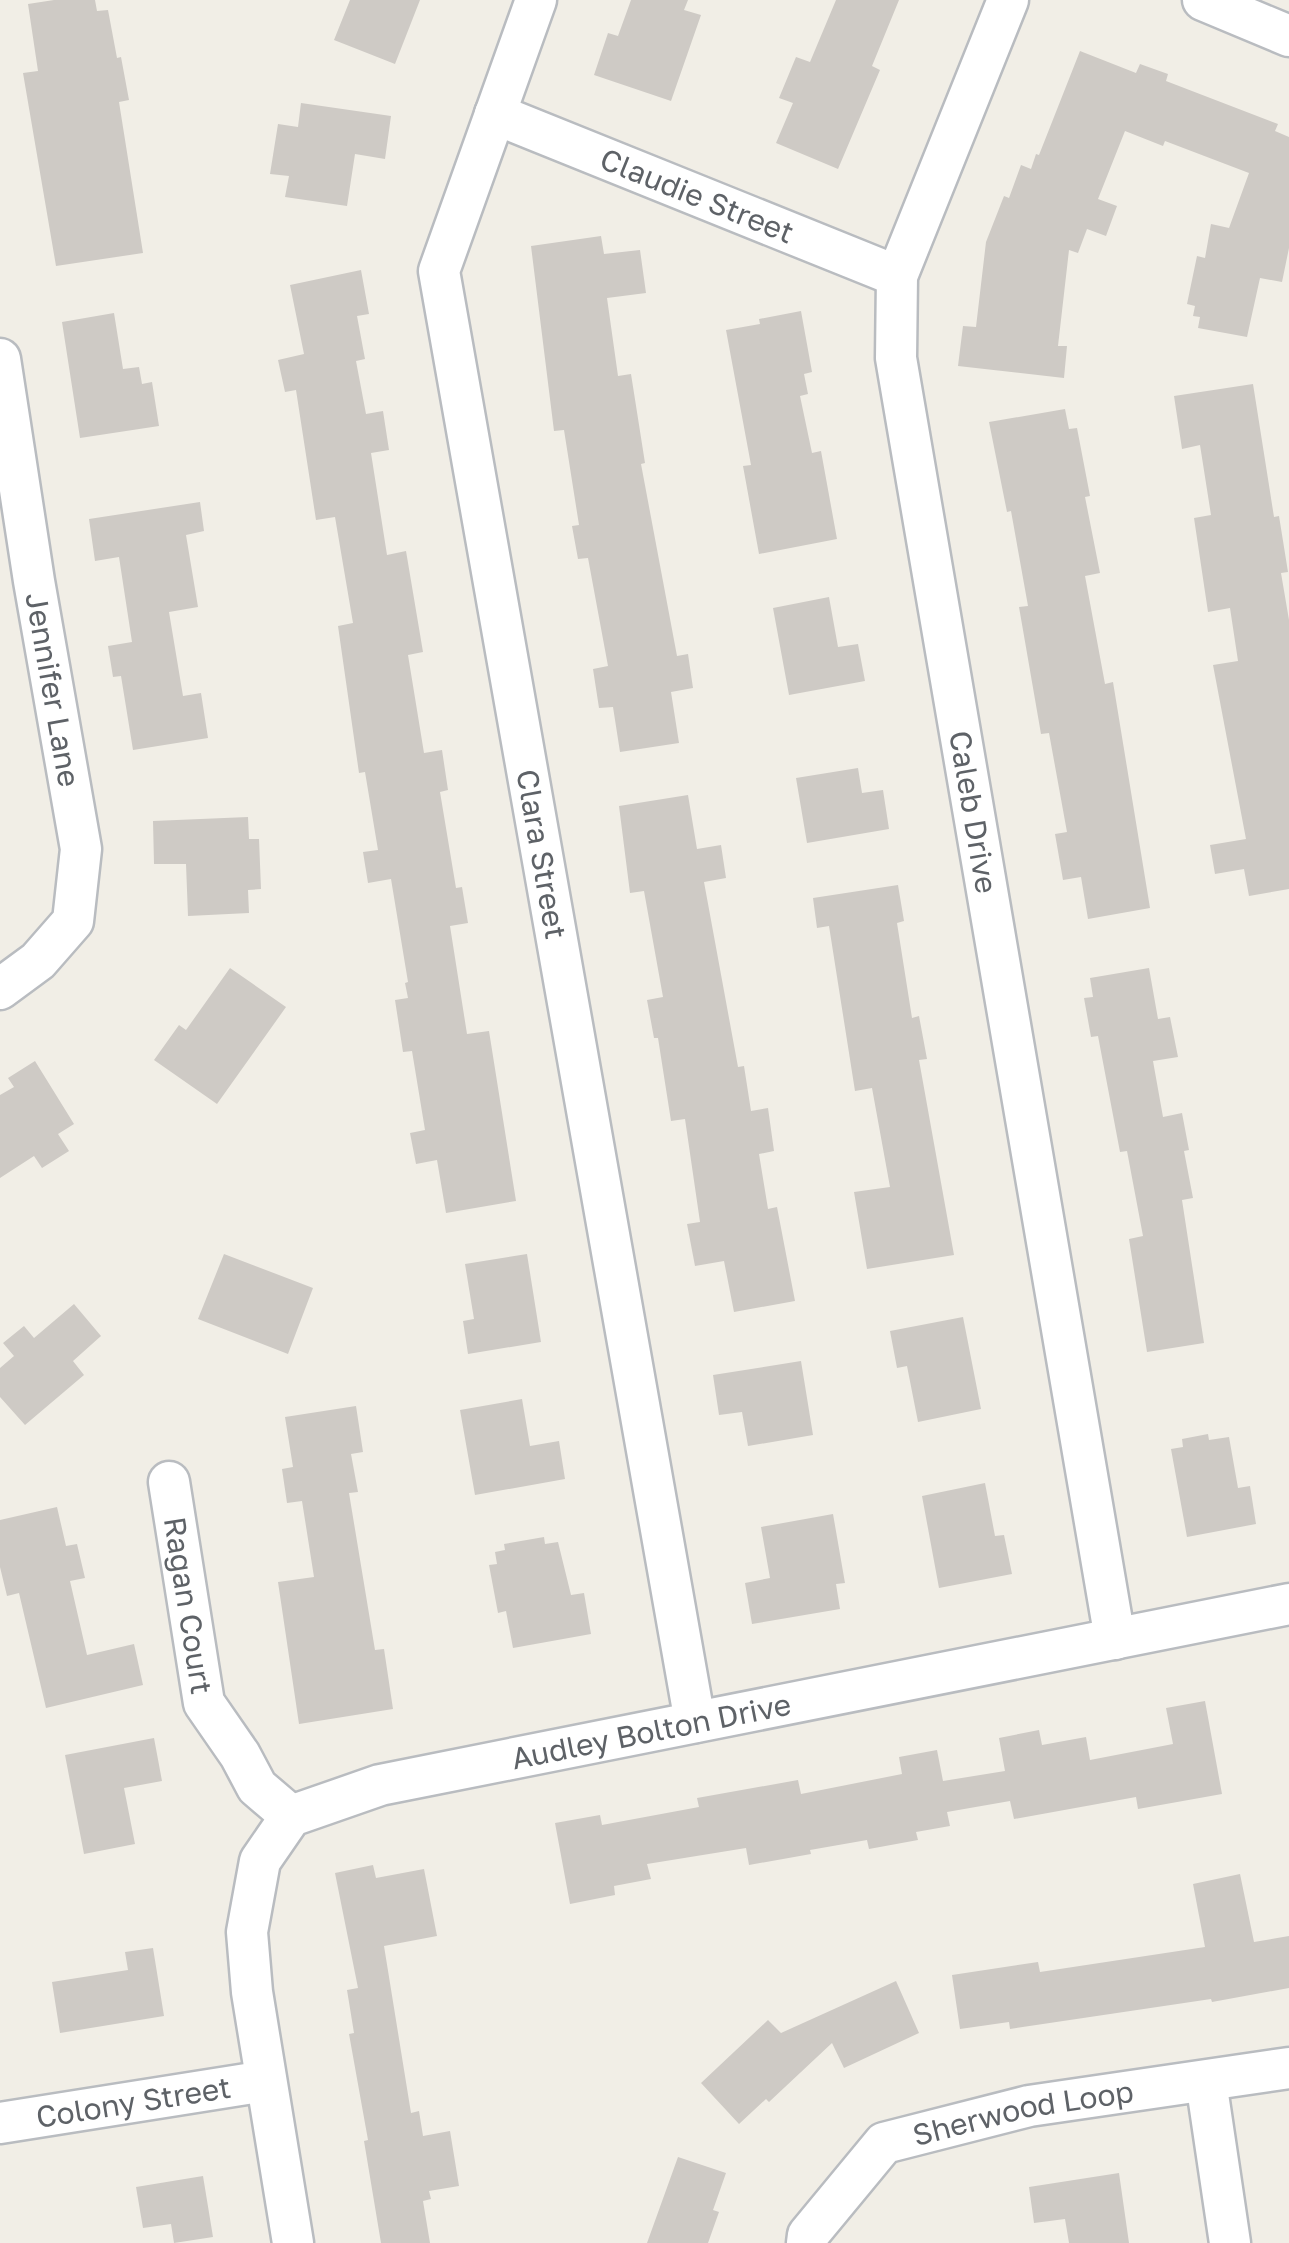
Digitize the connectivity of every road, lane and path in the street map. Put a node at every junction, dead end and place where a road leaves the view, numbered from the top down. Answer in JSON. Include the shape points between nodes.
{"nodes":[{"id":1,"x":536,"y":0,"type":"edge"},
{"id":2,"x":1008,"y":0,"type":"edge"},
{"id":3,"x":1202,"y":0,"type":"edge"},
{"id":4,"x":1289,"y":36,"type":"edge"},
{"id":5,"x":495,"y":114,"type":"junction"},
{"id":6,"x":897,"y":276,"type":"junction"},
{"id":7,"x":0,"y":359,"type":"edge"},
{"id":8,"x":17,"y":584,"type":"edge"},
{"id":9,"x":0,"y":989,"type":"edge"},
{"id":10,"x":169,"y":1482,"type":"dead end"},
{"id":11,"x":1289,"y":1604,"type":"edge"},
{"id":12,"x":1114,"y":1639,"type":"junction"},
{"id":13,"x":696,"y":1722,"type":"junction"},
{"id":14,"x":291,"y":1816,"type":"junction"},
{"id":15,"x":1289,"y":2068,"type":"edge"},
{"id":16,"x":265,"y":2081,"type":"junction"},
{"id":17,"x":1206,"y":2081,"type":"junction"},
{"id":18,"x":0,"y":2124,"type":"edge"},
{"id":19,"x":293,"y":2243,"type":"edge"},
{"id":20,"x":807,"y":2243,"type":"edge"},
{"id":21,"x":1230,"y":2243,"type":"edge"}],
"edges":[{"from":1,"to":5,"type":"street","name":"Clara Street"},
{"from":2,"to":6,"type":"street","name":"Caleb Drive"},
{"from":3,"to":4,"type":"street"},
{"from":5,"to":6,"type":"street","name":"Claudie Street"},
{"from":5,"to":13,"type":"street","name":"Clara Street","via":[[439,271]]},
{"from":6,"to":12,"type":"street","name":"Caleb Drive","via":[[896,358]]},
{"from":7,"to":8,"type":"street","name":"Jennifer Lane"},
{"from":8,"to":9,"type":"street","name":"Jennifer Lane","via":[[81,849],[73,921],[38,961]]},
{"from":10,"to":14,"type":"street","name":"Ragan Court","via":[[204,1703],[257,1787]]},
{"from":11,"to":12,"type":"street","name":"Audley Bolton Drive"},
{"from":12,"to":13,"type":"street","name":"Audley Bolton Drive"},
{"from":13,"to":14,"type":"street","name":"Audley Bolton Drive","via":[[380,1785]]},
{"from":14,"to":16,"type":"street","via":[[260,1861],[247,1932]]},
{"from":15,"to":17,"type":"street","name":"Sherwood Loop"},
{"from":16,"to":18,"type":"street","name":"Colony Street"},
{"from":16,"to":19,"type":"street"},
{"from":17,"to":20,"type":"street","name":"Sherwood Loop","via":[[1030,2106],[884,2143]]},
{"from":17,"to":21,"type":"street"}]}
